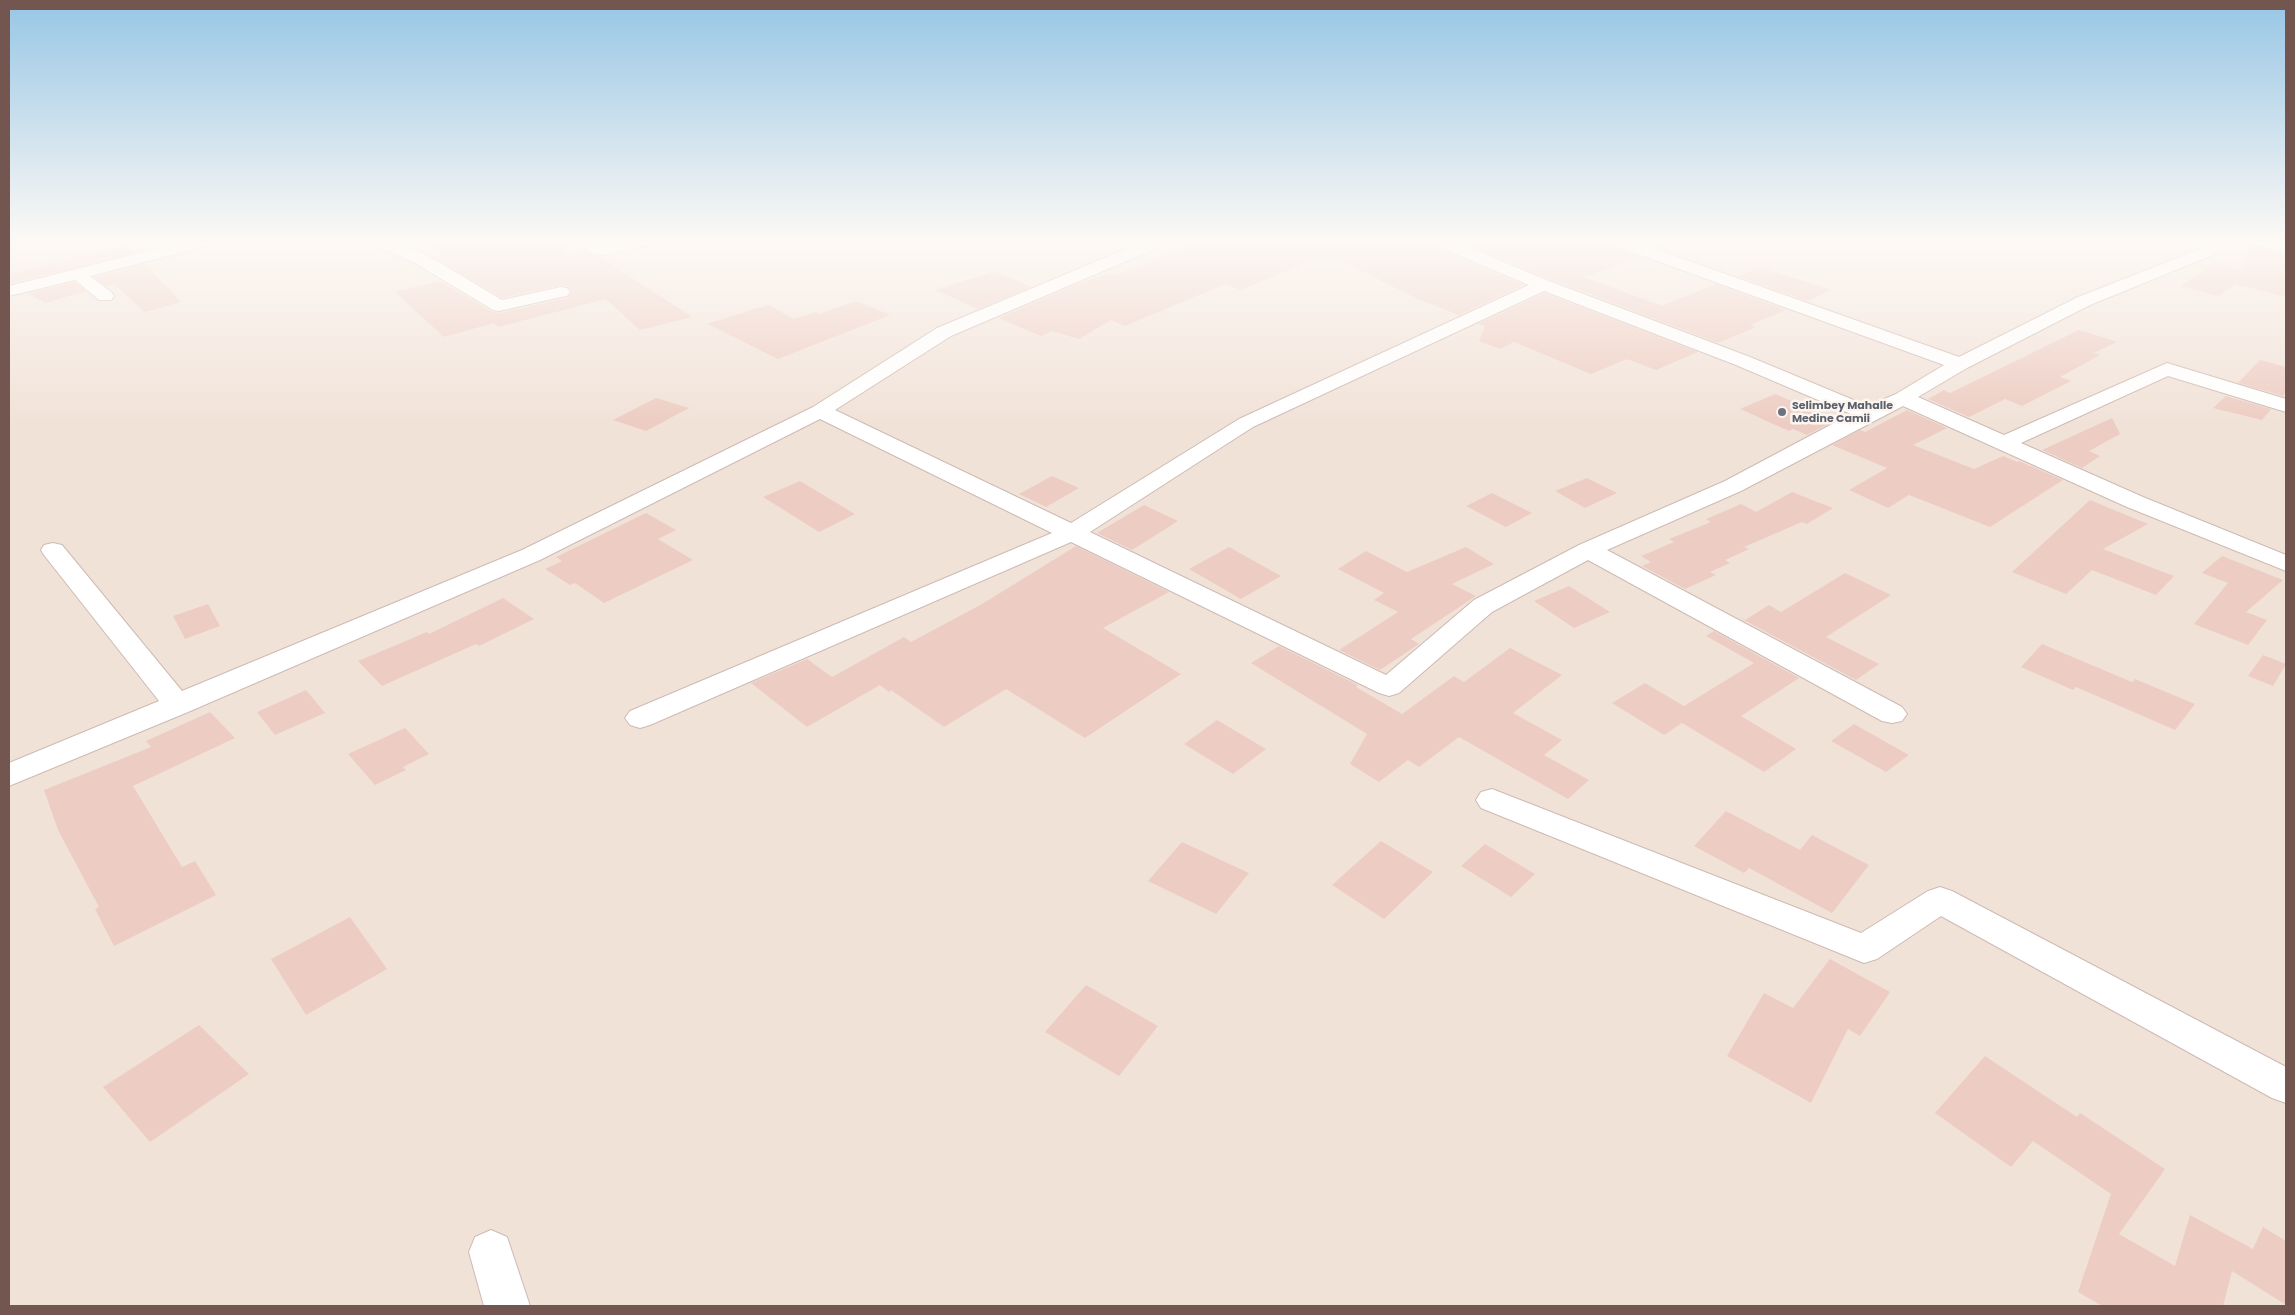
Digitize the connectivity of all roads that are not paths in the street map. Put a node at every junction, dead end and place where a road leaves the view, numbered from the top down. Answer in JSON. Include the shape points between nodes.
{"nodes":[{"id":1,"x":489,"y":300,"type":"edge"},
{"id":2,"x":523,"y":300,"type":"edge"},
{"id":3,"x":1019,"y":300,"type":"edge"},
{"id":4,"x":1510,"y":300,"type":"edge"},
{"id":5,"x":1583,"y":300,"type":"edge"},
{"id":6,"x":1782,"y":300,"type":"edge"},
{"id":7,"x":2086,"y":300,"type":"edge"},
{"id":8,"x":1960,"y":364,"type":"junction"},
{"id":9,"x":1903,"y":398,"type":"junction"},
{"id":10,"x":2286,"y":406,"type":"edge"},
{"id":11,"x":820,"y":411,"type":"junction"},
{"id":12,"x":1868,"y":414,"type":"junction"},
{"id":13,"x":2004,"y":443,"type":"junction"},
{"id":14,"x":1072,"y":533,"type":"junction"},
{"id":15,"x":53,"y":550,"type":"dead end"},
{"id":16,"x":1588,"y":550,"type":"junction"},
{"id":17,"x":2286,"y":564,"type":"edge"},
{"id":18,"x":178,"y":705,"type":"junction"},
{"id":19,"x":1892,"y":714,"type":"dead end"},
{"id":20,"x":640,"y":718,"type":"dead end"},
{"id":21,"x":9,"y":775,"type":"edge"},
{"id":22,"x":1492,"y":800,"type":"dead end"},
{"id":23,"x":2286,"y":1086,"type":"edge"},
{"id":24,"x":492,"y":1252,"type":"dead end"},
{"id":25,"x":506,"y":1306,"type":"edge"}],
"edges":[{"from":1,"to":2,"type":"street","via":[[498,306]]},
{"from":3,"to":11,"type":"street","via":[[944,332]]},
{"from":4,"to":14,"type":"street","via":[[1246,423]]},
{"from":5,"to":12,"type":"street","via":[[1743,361]]},
{"from":6,"to":8,"type":"street"},
{"from":7,"to":8,"type":"street"},
{"from":8,"to":9,"type":"street"},
{"from":9,"to":12,"type":"street"},
{"from":9,"to":13,"type":"street"},
{"from":10,"to":13,"type":"street","via":[[2167,370]]},
{"from":11,"to":14,"type":"street"},
{"from":11,"to":18,"type":"street","via":[[531,555]]},
{"from":12,"to":16,"type":"street","via":[[1733,486]]},
{"from":13,"to":17,"type":"street","via":[[2135,502]]},
{"from":14,"to":16,"type":"street","via":[[1390,687],[1483,606]]},
{"from":14,"to":20,"type":"street"},
{"from":15,"to":18,"type":"street"},
{"from":16,"to":19,"type":"street"},
{"from":18,"to":21,"type":"street"},
{"from":22,"to":23,"type":"street","via":[[1864,949],[1940,900]]},
{"from":24,"to":25,"type":"street"}]}
